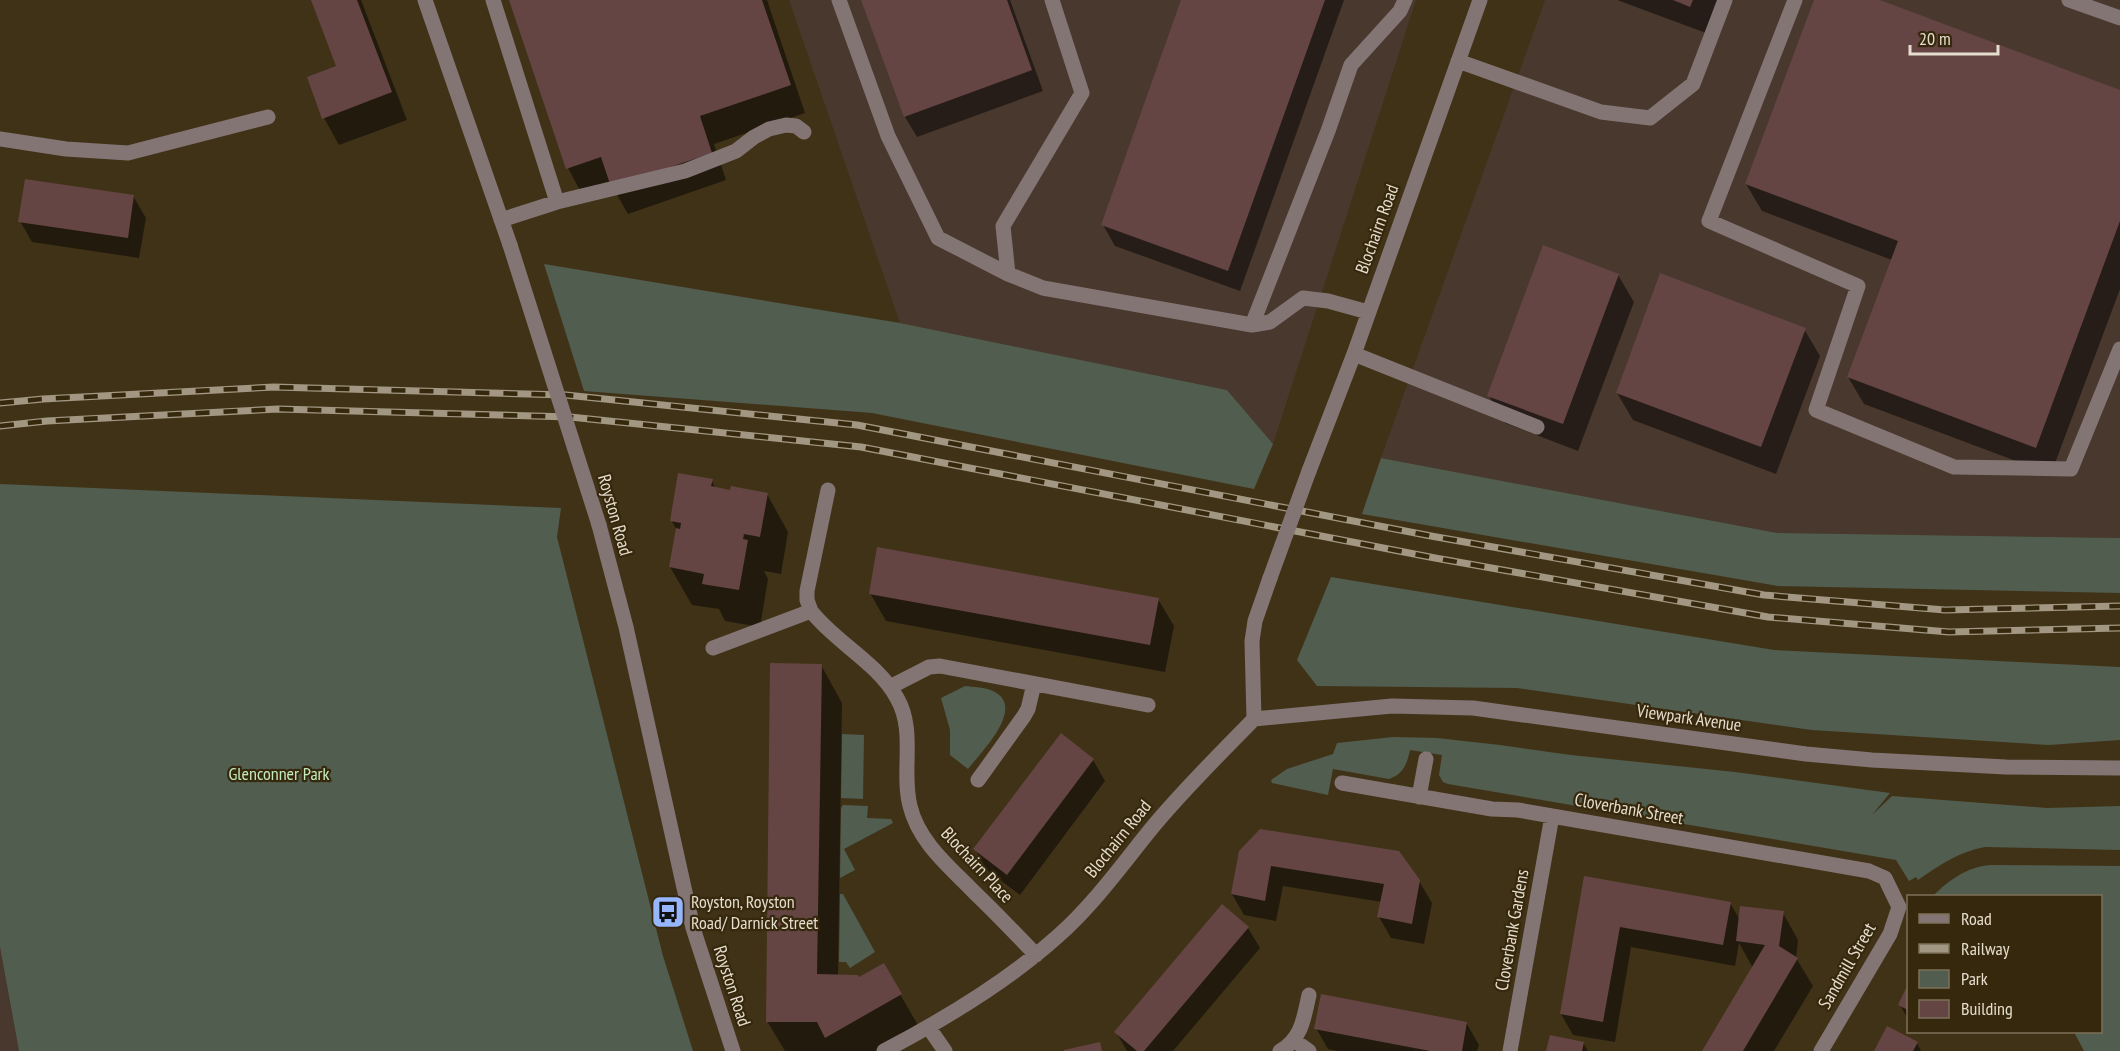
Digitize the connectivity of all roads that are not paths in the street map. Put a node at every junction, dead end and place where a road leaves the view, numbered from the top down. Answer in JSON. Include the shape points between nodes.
{"nodes":[{"id":1,"x":424,"y":0,"type":"edge"},
{"id":2,"x":493,"y":0,"type":"edge"},
{"id":3,"x":838,"y":0,"type":"edge"},
{"id":4,"x":1052,"y":0,"type":"edge"},
{"id":5,"x":1405,"y":0,"type":"edge"},
{"id":6,"x":1480,"y":0,"type":"edge"},
{"id":7,"x":1725,"y":0,"type":"edge"},
{"id":8,"x":1795,"y":0,"type":"edge"},
{"id":9,"x":2069,"y":0,"type":"edge"},
{"id":10,"x":2120,"y":18,"type":"edge"},
{"id":11,"x":1458,"y":61,"type":"junction"},
{"id":12,"x":268,"y":117,"type":"dead end"},
{"id":13,"x":804,"y":132,"type":"dead end"},
{"id":14,"x":0,"y":139,"type":"edge"},
{"id":15,"x":557,"y":202,"type":"junction"},
{"id":16,"x":501,"y":220,"type":"junction"},
{"id":17,"x":1008,"y":274,"type":"junction"},
{"id":18,"x":1368,"y":312,"type":"junction"},
{"id":19,"x":1252,"y":325,"type":"junction"},
{"id":20,"x":2120,"y":349,"type":"edge"},
{"id":21,"x":1354,"y":354,"type":"junction"},
{"id":22,"x":1537,"y":428,"type":"dead end"},
{"id":23,"x":828,"y":490,"type":"dead end"},
{"id":24,"x":811,"y":611,"type":"junction"},
{"id":25,"x":713,"y":648,"type":"dead end"},
{"id":26,"x":1034,"y":684,"type":"junction"},
{"id":27,"x":890,"y":687,"type":"junction"},
{"id":28,"x":1148,"y":705,"type":"dead end"},
{"id":29,"x":1254,"y":719,"type":"junction"},
{"id":30,"x":1426,"y":759,"type":"dead end"},
{"id":31,"x":2120,"y":768,"type":"edge"},
{"id":32,"x":978,"y":780,"type":"dead end"},
{"id":33,"x":1342,"y":783,"type":"dead end"},
{"id":34,"x":1419,"y":797,"type":"junction"},
{"id":35,"x":1552,"y":816,"type":"junction"},
{"id":36,"x":1896,"y":898,"type":"joint"},
{"id":37,"x":1036,"y":955,"type":"junction"},
{"id":38,"x":1309,"y":995,"type":"dead end"},
{"id":39,"x":929,"y":1028,"type":"junction"},
{"id":40,"x":1295,"y":1041,"type":"junction"},
{"id":41,"x":733,"y":1051,"type":"edge"},
{"id":42,"x":884,"y":1051,"type":"edge"},
{"id":43,"x":945,"y":1051,"type":"edge"},
{"id":44,"x":1280,"y":1051,"type":"edge"},
{"id":45,"x":1309,"y":1051,"type":"edge"},
{"id":46,"x":1510,"y":1051,"type":"edge"},
{"id":47,"x":1821,"y":1051,"type":"edge"}],
"edges":[{"from":1,"to":16,"type":"street","name":"Royston Road"},
{"from":2,"to":15,"type":"street"},
{"from":3,"to":17,"type":"street","via":[[888,136],[938,238]]},
{"from":4,"to":17,"type":"street","via":[[1082,93],[1003,226]]},
{"from":5,"to":19,"type":"street","via":[[1400,11],[1351,64]]},
{"from":6,"to":11,"type":"street","name":"Blochairn Road"},
{"from":7,"to":11,"type":"street","via":[[1693,84],[1650,118],[1600,112]]},
{"from":8,"to":20,"type":"street","via":[[1709,221],[1858,286],[1816,410],[1954,467],[2071,469]]},
{"from":9,"to":10,"type":"street"},
{"from":11,"to":18,"type":"street","name":"Blochairn Road"},
{"from":12,"to":14,"type":"street","via":[[128,153]]},
{"from":13,"to":15,"type":"street","via":[[786,125],[769,129],[736,151],[685,171]]},
{"from":15,"to":16,"type":"street"},
{"from":16,"to":41,"type":"street","name":"Royston Road","bridge":true,"via":[[599,525],[626,627],[693,928]]},
{"from":17,"to":19,"type":"street","via":[[1043,288]]},
{"from":18,"to":19,"type":"street","via":[[1303,298],[1270,321]]},
{"from":18,"to":21,"type":"street","name":"Blochairn Road"},
{"from":21,"to":22,"type":"street"},
{"from":21,"to":29,"type":"street","name":"Blochairn Road","bridge":true,"via":[[1255,621]]},
{"from":23,"to":24,"type":"street","via":[[807,591]]},
{"from":24,"to":25,"type":"street"},
{"from":24,"to":27,"type":"street","name":"Blochairn Place"},
{"from":26,"to":27,"type":"street","via":[[939,666],[929,667]]},
{"from":26,"to":28,"type":"street"},
{"from":26,"to":32,"type":"street","via":[[1024,716]]},
{"from":27,"to":37,"type":"street","name":"Blochairn Place","via":[[906,722],[906,776],[916,824],[945,864]]},
{"from":29,"to":31,"type":"street","name":"Viewpark Avenue","via":[[1392,706],[1473,708],[1872,760]]},
{"from":29,"to":37,"type":"street","name":"Blochairn Road","via":[[1172,804],[1083,912]]},
{"from":30,"to":34,"type":"street"},
{"from":33,"to":34,"type":"street","name":"Cloverbank Street"},
{"from":34,"to":35,"type":"street","name":"Cloverbank Street"},
{"from":35,"to":36,"type":"street","name":"Cloverbank Street","via":[[1869,871],[1885,878]]},
{"from":35,"to":46,"type":"street","name":"Cloverbank Gardens"},
{"from":36,"to":47,"type":"street","name":"Sandmill Street","via":[[1899,908],[1890,934]]},
{"from":37,"to":39,"type":"street","name":"Blochairn Road"},
{"from":38,"to":40,"type":"street"},
{"from":39,"to":42,"type":"street","name":"Blochairn Road"},
{"from":39,"to":43,"type":"street"},
{"from":40,"to":44,"type":"street"},
{"from":40,"to":45,"type":"street"}]}
